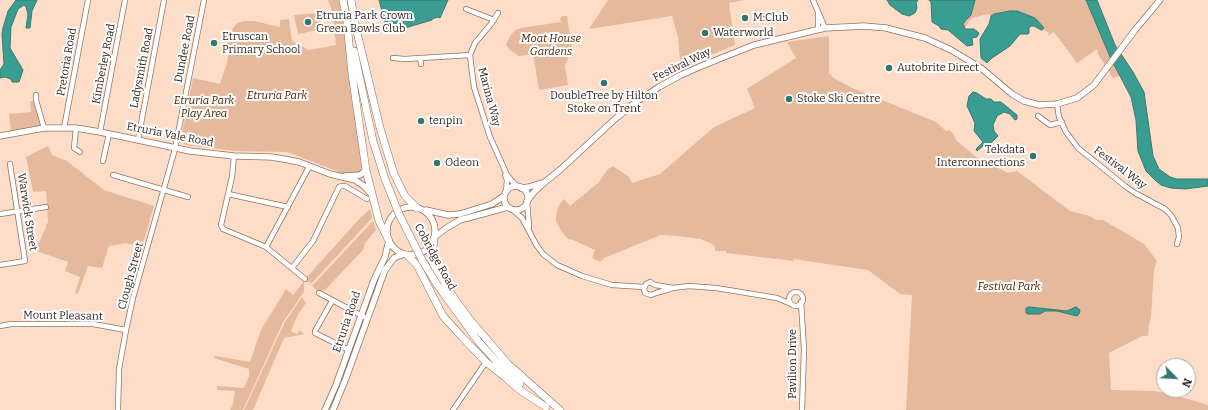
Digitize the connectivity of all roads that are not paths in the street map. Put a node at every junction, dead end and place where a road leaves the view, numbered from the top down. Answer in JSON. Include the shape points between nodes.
{"nodes":[{"id":1,"x":88,"y":0,"type":"edge"},
{"id":2,"x":125,"y":0,"type":"edge"},
{"id":3,"x":164,"y":0,"type":"edge"},
{"id":4,"x":204,"y":0,"type":"edge"},
{"id":5,"x":343,"y":0,"type":"edge"},
{"id":6,"x":350,"y":0,"type":"edge"},
{"id":7,"x":813,"y":0,"type":"edge"},
{"id":8,"x":1160,"y":0,"type":"edge"},
{"id":9,"x":466,"y":9,"type":"dead end"},
{"id":10,"x":498,"y":13,"type":"dead end"},
{"id":11,"x":818,"y":13,"type":"junction"},
{"id":12,"x":494,"y":20,"type":"junction"},
{"id":13,"x":347,"y":23,"type":"junction"},
{"id":14,"x":355,"y":24,"type":"junction"},
{"id":15,"x":825,"y":28,"type":"junction"},
{"id":16,"x":818,"y":29,"type":"junction"},
{"id":17,"x":470,"y":55,"type":"junction"},
{"id":18,"x":394,"y":58,"type":"dead end"},
{"id":19,"x":420,"y":58,"type":"junction"},
{"id":20,"x":421,"y":64,"type":"dead end"},
{"id":21,"x":361,"y":80,"type":"junction"},
{"id":22,"x":36,"y":95,"type":"dead end"},
{"id":23,"x":1058,"y":104,"type":"junction"},
{"id":24,"x":1038,"y":116,"type":"dead end"},
{"id":25,"x":1062,"y":122,"type":"junction"},
{"id":26,"x":44,"y":128,"type":"junction"},
{"id":27,"x":64,"y":128,"type":"junction"},
{"id":28,"x":76,"y":128,"type":"junction"},
{"id":29,"x":100,"y":132,"type":"junction"},
{"id":30,"x":109,"y":134,"type":"junction"},
{"id":31,"x":0,"y":136,"type":"edge"},
{"id":32,"x":138,"y":140,"type":"junction"},
{"id":33,"x":175,"y":149,"type":"junction"},
{"id":34,"x":80,"y":152,"type":"dead end"},
{"id":35,"x":234,"y":156,"type":"junction"},
{"id":36,"x":103,"y":161,"type":"dead end"},
{"id":37,"x":10,"y":164,"type":"dead end"},
{"id":38,"x":309,"y":167,"type":"junction"},
{"id":39,"x":503,"y":167,"type":"junction"},
{"id":40,"x":366,"y":170,"type":"junction"},
{"id":41,"x":113,"y":175,"type":"dead end"},
{"id":42,"x":335,"y":176,"type":"junction"},
{"id":43,"x":545,"y":182,"type":"junction"},
{"id":44,"x":519,"y":187,"type":"junction"},
{"id":45,"x":164,"y":190,"type":"junction"},
{"id":46,"x":228,"y":194,"type":"junction"},
{"id":47,"x":505,"y":194,"type":"junction"},
{"id":48,"x":188,"y":197,"type":"dead end"},
{"id":49,"x":370,"y":197,"type":"junction"},
{"id":50,"x":527,"y":202,"type":"junction"},
{"id":51,"x":46,"y":207,"type":"dead end"},
{"id":52,"x":288,"y":207,"type":"junction"},
{"id":53,"x":418,"y":208,"type":"junction"},
{"id":54,"x":511,"y":209,"type":"junction"},
{"id":55,"x":18,"y":211,"type":"junction"},
{"id":56,"x":0,"y":214,"type":"edge"},
{"id":57,"x":530,"y":231,"type":"junction"},
{"id":58,"x":434,"y":238,"type":"junction"},
{"id":59,"x":389,"y":240,"type":"junction"},
{"id":60,"x":1177,"y":244,"type":"dead end"},
{"id":61,"x":266,"y":247,"type":"junction"},
{"id":62,"x":406,"y":255,"type":"junction"},
{"id":63,"x":0,"y":265,"type":"edge"},
{"id":64,"x":292,"y":268,"type":"junction"},
{"id":65,"x":304,"y":279,"type":"dead end"},
{"id":66,"x":655,"y":285,"type":"junction"},
{"id":67,"x":644,"y":287,"type":"junction"},
{"id":68,"x":673,"y":288,"type":"junction"},
{"id":69,"x":656,"y":292,"type":"junction"},
{"id":70,"x":319,"y":293,"type":"dead end"},
{"id":71,"x":790,"y":296,"type":"junction"},
{"id":72,"x":777,"y":298,"type":"junction"},
{"id":73,"x":332,"y":301,"type":"junction"},
{"id":74,"x":802,"y":302,"type":"junction"},
{"id":75,"x":793,"y":305,"type":"junction"},
{"id":76,"x":361,"y":316,"type":"junction"},
{"id":77,"x":367,"y":318,"type":"junction"},
{"id":78,"x":802,"y":318,"type":"junction"},
{"id":79,"x":0,"y":326,"type":"edge"},
{"id":80,"x":126,"y":330,"type":"junction"},
{"id":81,"x":349,"y":350,"type":"junction"},
{"id":82,"x":486,"y":362,"type":"junction"},
{"id":83,"x":549,"y":408,"type":"edge"},
{"id":84,"x":118,"y":410,"type":"edge"},
{"id":85,"x":324,"y":410,"type":"edge"},
{"id":86,"x":333,"y":410,"type":"edge"},
{"id":87,"x":453,"y":410,"type":"edge"},
{"id":88,"x":560,"y":410,"type":"edge"},
{"id":89,"x":802,"y":410,"type":"edge"}],
"edges":[{"from":1,"to":27,"type":"street","name":"Pretoria Road"},
{"from":2,"to":29,"type":"street","name":"Kimberley Road"},
{"from":3,"to":32,"type":"street","name":"Ladysmith Road"},
{"from":4,"to":33,"type":"street","name":"Dundee Road"},
{"from":5,"to":13,"type":"highway"},
{"from":6,"to":14,"type":"highway"},
{"from":7,"to":11,"type":"street"},
{"from":8,"to":23,"type":"main road","via":[[1099,79],[1084,94]]},
{"from":9,"to":12,"type":"street"},
{"from":10,"to":12,"type":"street","name":"Marina Way"},
{"from":11,"to":15,"type":"street"},
{"from":11,"to":16,"type":"street"},
{"from":12,"to":17,"type":"street","name":"Marina Way","via":[[474,43]]},
{"from":13,"to":21,"type":"highway"},
{"from":13,"to":40,"type":"highway"},
{"from":14,"to":21,"type":"highway"},
{"from":14,"to":53,"type":"highway","via":[[394,174],[405,196]]},
{"from":15,"to":16,"type":"main road","name":"Festival Way"},
{"from":15,"to":23,"type":"main road","name":"Festival Way","via":[[874,26],[925,38],[970,61],[1024,101],[1039,105]]},
{"from":16,"to":43,"type":"main road","name":"Festival Way","via":[[754,45],[699,67],[659,87],[615,119]]},
{"from":17,"to":19,"type":"street"},
{"from":17,"to":39,"type":"street","name":"Marina Way","via":[[473,83]]},
{"from":18,"to":19,"type":"street"},
{"from":19,"to":20,"type":"street"},
{"from":21,"to":83,"type":"highway","name":"Cobridge Road","bridge":true,"via":[[373,141],[386,179],[422,260],[464,324],[496,361]]},
{"from":22,"to":26,"type":"street"},
{"from":23,"to":25,"type":"street","name":"Festival Way"},
{"from":24,"to":25,"type":"street","via":[[1050,125]]},
{"from":25,"to":60,"type":"street","name":"Festival Way","via":[[1078,148],[1125,186],[1171,215],[1180,237]]},
{"from":26,"to":27,"type":"main road","name":"Etruria Vale Road"},
{"from":26,"to":31,"type":"main road","name":"Etruria Vale Road"},
{"from":27,"to":28,"type":"main road","name":"Etruria Vale Road"},
{"from":28,"to":29,"type":"main road","name":"Etruria Vale Road"},
{"from":28,"to":34,"type":"street","via":[[74,148]]},
{"from":29,"to":30,"type":"main road","name":"Etruria Vale Road"},
{"from":30,"to":32,"type":"main road","name":"Etruria Vale Road"},
{"from":30,"to":36,"type":"street"},
{"from":32,"to":33,"type":"main road","name":"Etruria Vale Road"},
{"from":33,"to":35,"type":"main road","name":"Etruria Vale Road"},
{"from":33,"to":45,"type":"street","name":"Clough Street"},
{"from":35,"to":38,"type":"main road","name":"Etruria Vale Road","via":[[271,157],[298,162]]},
{"from":35,"to":46,"type":"street"},
{"from":37,"to":55,"type":"street","name":"Warwick Street"},
{"from":38,"to":42,"type":"main road","name":"Etruria Vale Road"},
{"from":38,"to":52,"type":"street"},
{"from":39,"to":44,"type":"street","name":"Marina Way","via":[[507,176]]},
{"from":39,"to":47,"type":"street","name":"Marina Way","via":[[507,180]]},
{"from":40,"to":42,"type":"main road","via":[[358,175]]},
{"from":40,"to":49,"type":"highway"},
{"from":41,"to":45,"type":"street"},
{"from":42,"to":49,"type":"main road","via":[[355,180],[364,186]]},
{"from":43,"to":44,"type":"main road","name":"Festival Way"},
{"from":43,"to":50,"type":"main road","name":"Festival Way"},
{"from":44,"to":47,"type":"main road","via":[[511,187]]},
{"from":44,"to":50,"type":"main road","via":[[527,194]]},
{"from":45,"to":48,"type":"street"},
{"from":45,"to":80,"type":"street","name":"Clough Street"},
{"from":46,"to":52,"type":"street"},
{"from":46,"to":61,"type":"street","via":[[221,225],[223,229]]},
{"from":47,"to":53,"type":"main road","via":[[492,204],[460,214],[448,215]]},
{"from":47,"to":54,"type":"main road","via":[[505,204]]},
{"from":49,"to":59,"type":"highway"},
{"from":49,"to":64,"type":"street","via":[[354,188],[339,187],[313,241]]},
{"from":50,"to":54,"type":"main road","via":[[521,209]]},
{"from":50,"to":57,"type":"street"},
{"from":51,"to":55,"type":"street"},
{"from":52,"to":61,"type":"street"},
{"from":53,"to":58,"type":"main road","via":[[432,220]]},
{"from":53,"to":59,"type":"main road","via":[[404,208],[393,215],[388,226]]},
{"from":54,"to":57,"type":"street","via":[[522,218]]},
{"from":54,"to":58,"type":"main road","via":[[460,220]]},
{"from":55,"to":56,"type":"street"},
{"from":55,"to":63,"type":"street","name":"Warwick Street","via":[[25,261]]},
{"from":57,"to":67,"type":"street","via":[[543,254],[565,269],[612,285]]},
{"from":58,"to":62,"type":"main road","via":[[422,253]]},
{"from":58,"to":88,"type":"highway","via":[[434,268],[470,320],[508,364]]},
{"from":59,"to":62,"type":"main road","via":[[395,249]]},
{"from":59,"to":76,"type":"main road","name":"Etruria Road","via":[[385,257]]},
{"from":61,"to":64,"type":"street"},
{"from":62,"to":77,"type":"main road","name":"Etruria Road","via":[[394,258],[387,265]]},
{"from":62,"to":82,"type":"highway","via":[[417,265],[443,316]]},
{"from":64,"to":65,"type":"street"},
{"from":66,"to":67,"type":"street","via":[[648,283]]},
{"from":66,"to":68,"type":"street"},
{"from":66,"to":69,"type":"street"},
{"from":67,"to":69,"type":"street","via":[[647,295]]},
{"from":68,"to":69,"type":"street"},
{"from":68,"to":72,"type":"street","via":[[716,288]]},
{"from":70,"to":73,"type":"street"},
{"from":71,"to":72,"type":"street"},
{"from":71,"to":74,"type":"street","via":[[795,292],[802,297]]},
{"from":71,"to":75,"type":"street","via":[[789,300]]},
{"from":72,"to":75,"type":"street"},
{"from":73,"to":76,"type":"street"},
{"from":73,"to":81,"type":"street","via":[[315,333]]},
{"from":74,"to":75,"type":"street"},
{"from":74,"to":78,"type":"street","name":"Pavilion Drive"},
{"from":75,"to":78,"type":"street","name":"Pavilion Drive"},
{"from":76,"to":77,"type":"street"},
{"from":76,"to":81,"type":"main road","name":"Etruria Road"},
{"from":77,"to":86,"type":"main road","name":"Etruria Road"},
{"from":78,"to":89,"type":"street","name":"Pavilion Drive"},
{"from":79,"to":80,"type":"street","name":"Mount Pleasant","via":[[92,324]]},
{"from":80,"to":84,"type":"street","name":"Clough Street","via":[[119,369]]},
{"from":81,"to":85,"type":"main road","name":"Etruria Road"},
{"from":82,"to":83,"type":"highway","via":[[521,391]]},
{"from":82,"to":87,"type":"street"}]}
